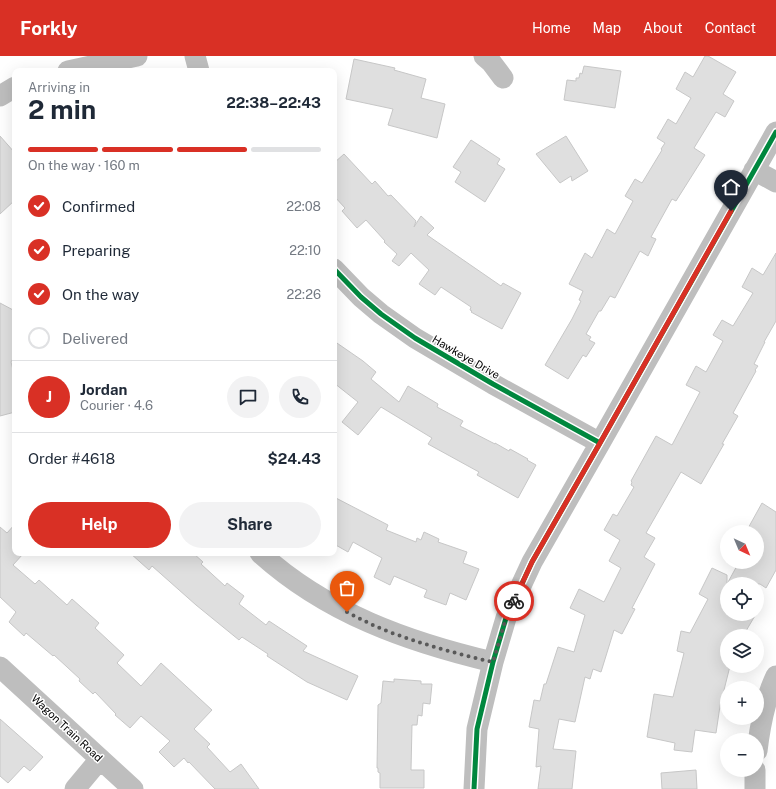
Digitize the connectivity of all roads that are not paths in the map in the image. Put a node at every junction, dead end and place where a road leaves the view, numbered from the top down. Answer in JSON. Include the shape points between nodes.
{"nodes":[{"id":1,"x":137,"y":56,"type":"edge"},
{"id":2,"x":195,"y":56,"type":"edge"},
{"id":3,"x":484,"y":56,"type":"edge"},
{"id":4,"x":82,"y":68,"type":"edge"},
{"id":5,"x":198,"y":68,"type":"edge"},
{"id":6,"x":503,"y":78,"type":"dead end"},
{"id":7,"x":12,"y":89,"type":"edge"},
{"id":8,"x":0,"y":96,"type":"edge"},
{"id":9,"x":776,"y":132,"type":"edge"},
{"id":10,"x":754,"y":170,"type":"junction"},
{"id":11,"x":776,"y":182,"type":"edge"},
{"id":12,"x":337,"y":272,"type":"edge"},
{"id":13,"x":600,"y":443,"type":"junction"},
{"id":14,"x":264,"y":556,"type":"edge"},
{"id":15,"x":493,"y":662,"type":"junction"},
{"id":16,"x":0,"y":667,"type":"edge"},
{"id":17,"x":776,"y":676,"type":"edge"},
{"id":18,"x":759,"y":733,"type":"edge"},
{"id":19,"x":100,"y":759,"type":"junction"},
{"id":20,"x":755,"y":777,"type":"edge"},
{"id":21,"x":75,"y":789,"type":"edge"},
{"id":22,"x":133,"y":789,"type":"edge"},
{"id":23,"x":474,"y":789,"type":"edge"},
{"id":24,"x":755,"y":789,"type":"edge"}],
"edges":[{"from":1,"to":4,"type":"street"},
{"from":2,"to":5,"type":"street"},
{"from":3,"to":6,"type":"street"},
{"from":7,"to":8,"type":"street"},
{"from":9,"to":10,"type":"street"},
{"from":10,"to":11,"type":"street"},
{"from":10,"to":13,"type":"street"},
{"from":12,"to":13,"type":"street","name":"Hawkeye Drive","via":[[381,314],[415,338]]},
{"from":13,"to":15,"type":"street","via":[[532,562],[506,618]]},
{"from":14,"to":15,"type":"street","via":[[310,591],[373,625],[422,643]]},
{"from":15,"to":23,"type":"street","via":[[477,729]]},
{"from":16,"to":19,"type":"street","name":"Wagon Train Road"},
{"from":17,"to":18,"type":"street"},
{"from":19,"to":21,"type":"street"},
{"from":19,"to":22,"type":"street","name":"Wagon Train Road"},
{"from":20,"to":24,"type":"street"}]}
